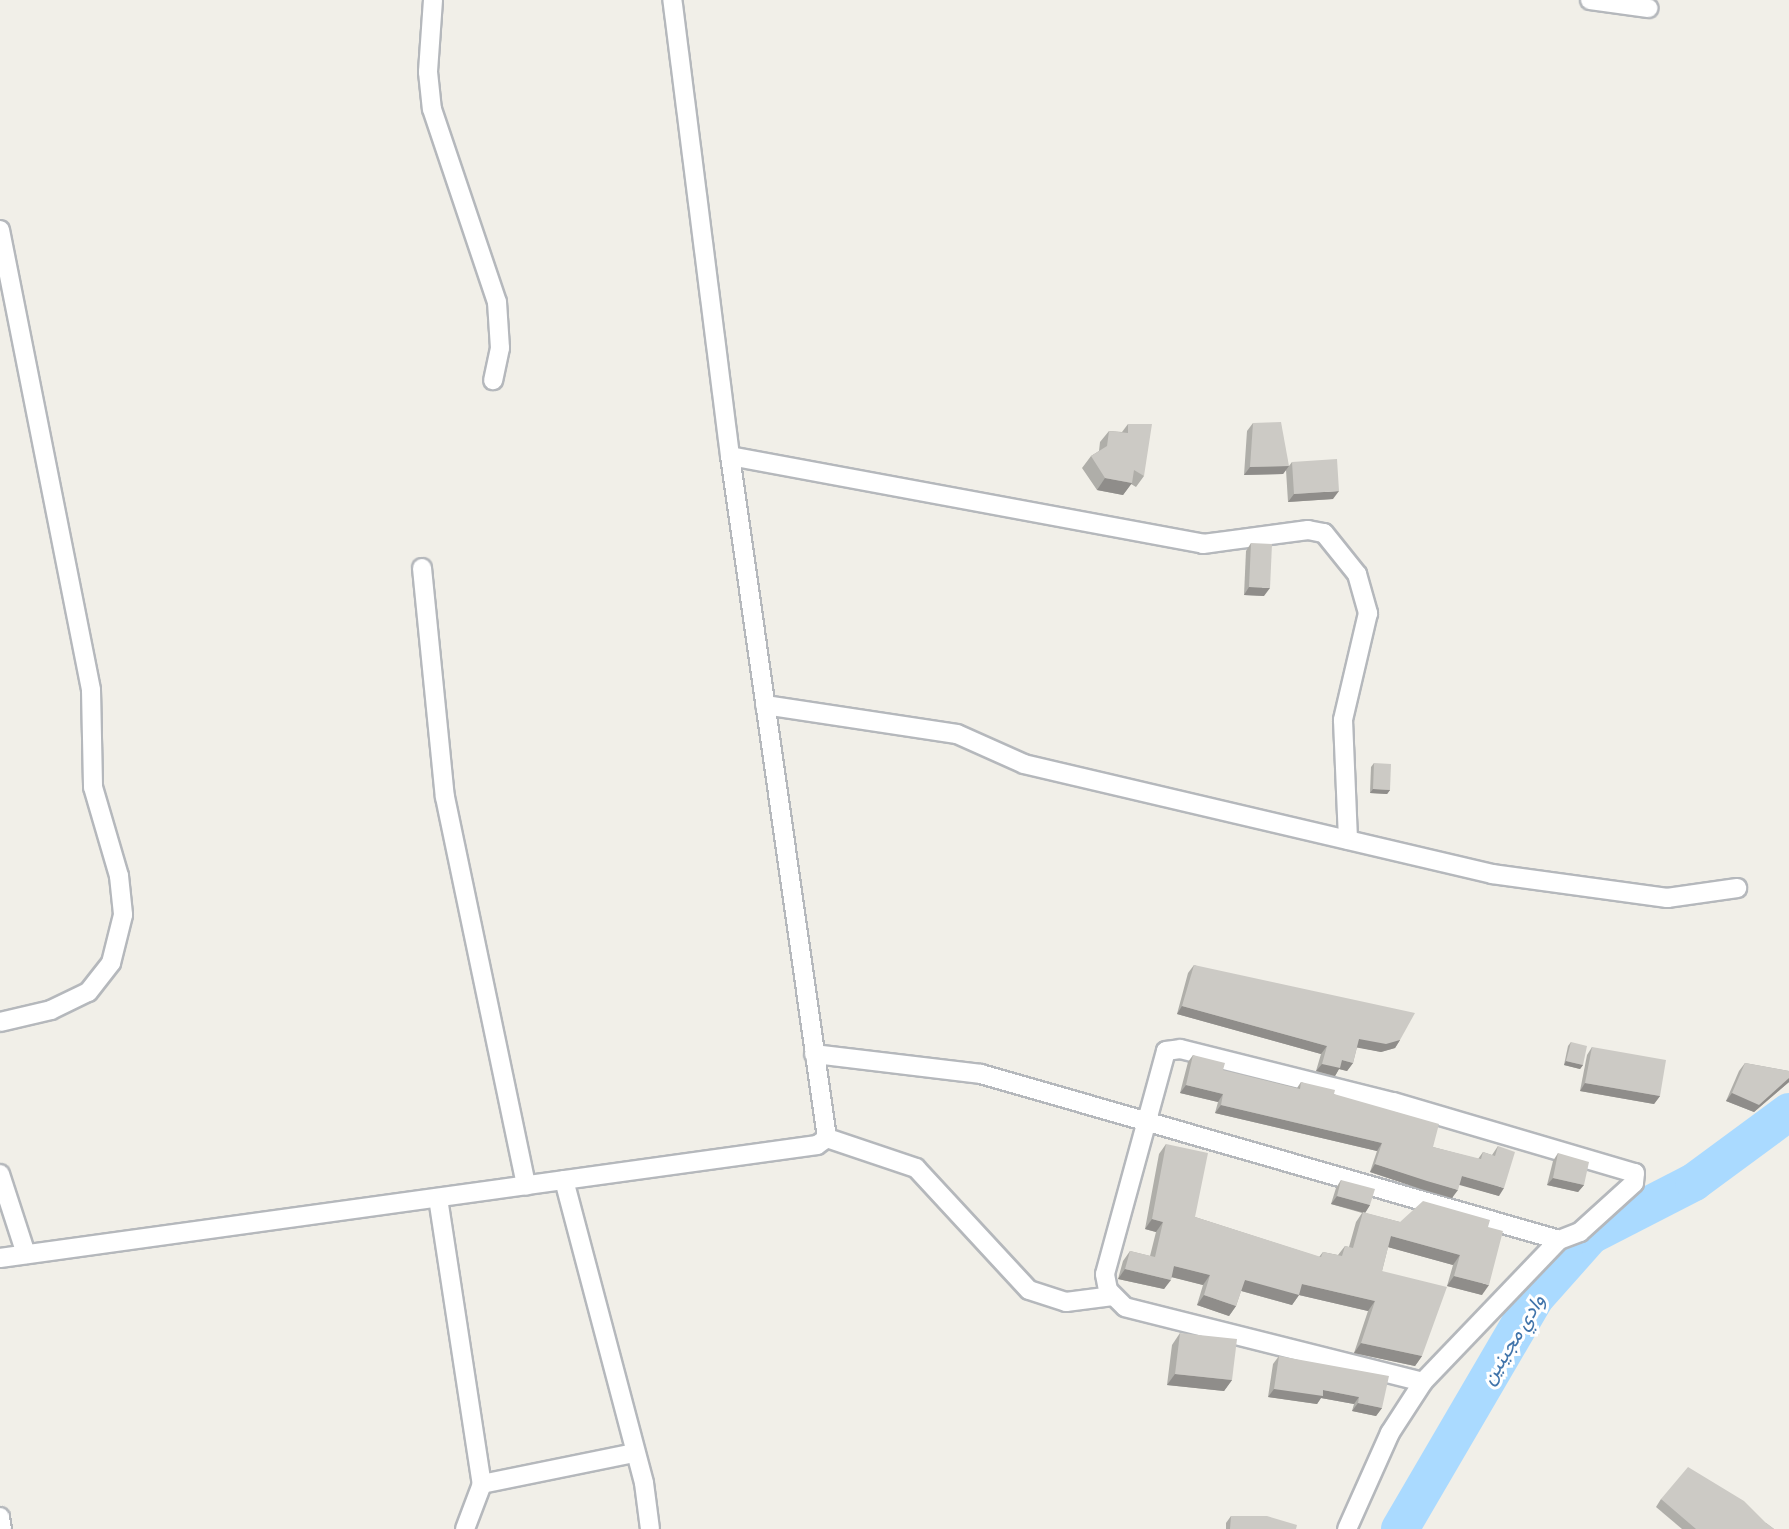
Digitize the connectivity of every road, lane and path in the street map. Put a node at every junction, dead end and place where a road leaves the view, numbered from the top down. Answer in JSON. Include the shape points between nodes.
{"nodes":[{"id":1,"x":433,"y":0,"type":"edge"},
{"id":2,"x":672,"y":0,"type":"edge"},
{"id":3,"x":1590,"y":0,"type":"edge"},
{"id":4,"x":1648,"y":8,"type":"dead end"},
{"id":5,"x":0,"y":230,"type":"edge"},
{"id":6,"x":493,"y":380,"type":"dead end"},
{"id":7,"x":730,"y":456,"type":"junction"},
{"id":8,"x":422,"y":568,"type":"dead end"},
{"id":9,"x":765,"y":705,"type":"junction"},
{"id":10,"x":1348,"y":840,"type":"junction"},
{"id":11,"x":1737,"y":888,"type":"dead end"},
{"id":12,"x":0,"y":1022,"type":"edge"},
{"id":13,"x":814,"y":1053,"type":"junction"},
{"id":14,"x":1148,"y":1124,"type":"junction"},
{"id":15,"x":827,"y":1138,"type":"junction"},
{"id":16,"x":0,"y":1174,"type":"edge"},
{"id":17,"x":564,"y":1180,"type":"junction"},
{"id":18,"x":526,"y":1186,"type":"junction"},
{"id":19,"x":438,"y":1198,"type":"junction"},
{"id":20,"x":1559,"y":1240,"type":"junction"},
{"id":21,"x":26,"y":1254,"type":"junction"},
{"id":22,"x":0,"y":1258,"type":"edge"},
{"id":23,"x":1113,"y":1296,"type":"junction"},
{"id":24,"x":1423,"y":1382,"type":"junction"},
{"id":25,"x":634,"y":1453,"type":"junction"},
{"id":26,"x":482,"y":1484,"type":"junction"},
{"id":27,"x":0,"y":1516,"type":"edge"},
{"id":28,"x":2,"y":1529,"type":"edge"},
{"id":29,"x":465,"y":1529,"type":"edge"},
{"id":30,"x":650,"y":1529,"type":"edge"},
{"id":31,"x":1347,"y":1529,"type":"edge"}],
"edges":[{"from":1,"to":6,"type":"street","via":[[428,72],[432,109],[497,302],[501,348]]},
{"from":2,"to":7,"type":"street"},
{"from":3,"to":4,"type":"street"},
{"from":5,"to":12,"type":"street","via":[[89,678],[93,787],[119,876],[123,915],[111,963],[93,988],[51,1010]]},
{"from":7,"to":9,"type":"street"},
{"from":7,"to":10,"type":"street","via":[[1203,544],[1308,530],[1324,534],[1360,580],[1368,613],[1343,720]]},
{"from":8,"to":18,"type":"street","via":[[445,797]]},
{"from":9,"to":10,"type":"street","via":[[957,734],[1024,764]]},
{"from":9,"to":13,"type":"street"},
{"from":10,"to":11,"type":"street","via":[[1492,874],[1667,898]]},
{"from":13,"to":14,"type":"street","via":[[981,1074]]},
{"from":13,"to":15,"type":"street"},
{"from":14,"to":20,"type":"street"},
{"from":14,"to":20,"type":"street","via":[[1161,1060],[1166,1051],[1180,1048],[1393,1102],[1635,1173],[1634,1183],[1580,1232]]},
{"from":14,"to":23,"type":"street","via":[[1105,1274]]},
{"from":15,"to":17,"type":"street","via":[[817,1145]]},
{"from":15,"to":23,"type":"street","via":[[916,1168],[1029,1290],[1066,1302]]},
{"from":16,"to":21,"type":"street"},
{"from":17,"to":18,"type":"street"},
{"from":17,"to":25,"type":"street"},
{"from":18,"to":19,"type":"street"},
{"from":19,"to":21,"type":"street"},
{"from":19,"to":26,"type":"street"},
{"from":20,"to":24,"type":"street"},
{"from":21,"to":22,"type":"street"},
{"from":23,"to":24,"type":"street","via":[[1125,1306]]},
{"from":24,"to":31,"type":"street","via":[[1385,1443]]},
{"from":25,"to":26,"type":"street"},
{"from":25,"to":30,"type":"street"},
{"from":26,"to":29,"type":"street"},
{"from":27,"to":28,"type":"street"}]}
